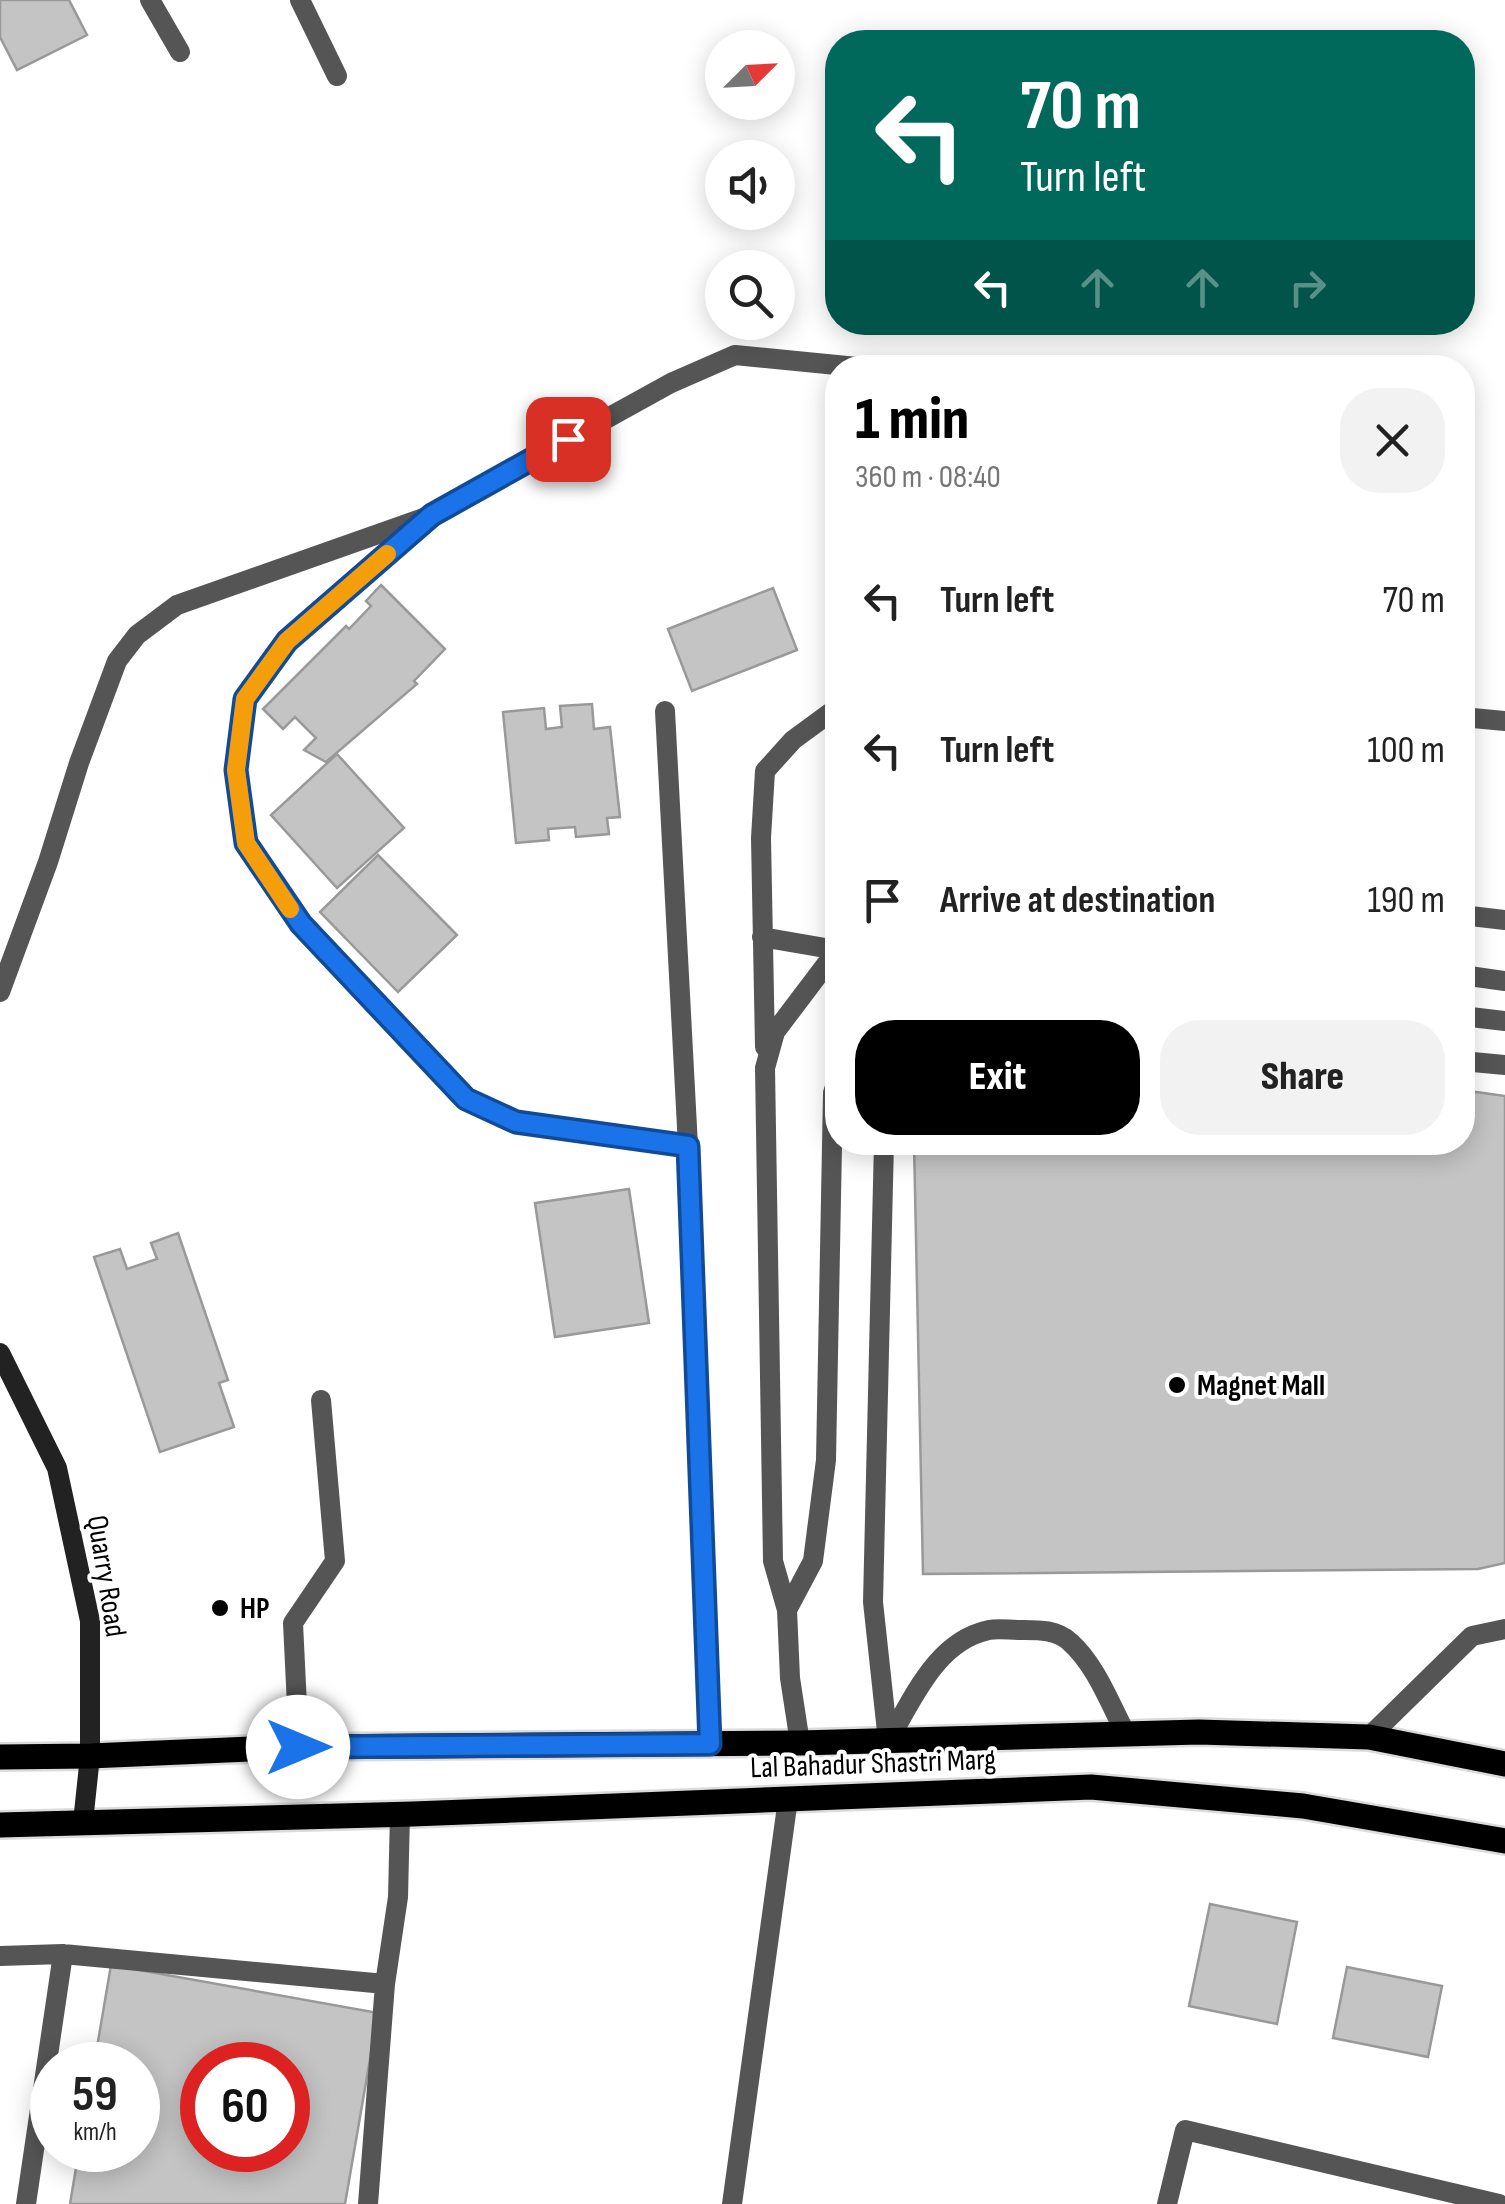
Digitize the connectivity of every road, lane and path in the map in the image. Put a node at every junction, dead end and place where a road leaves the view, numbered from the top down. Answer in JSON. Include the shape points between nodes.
{"nodes":[{"id":1,"x":150,"y":0,"type":"edge"},
{"id":2,"x":300,"y":0,"type":"edge"},
{"id":3,"x":180,"y":52,"type":"dead end"},
{"id":4,"x":337,"y":76,"type":"dead end"},
{"id":5,"x":825,"y":364,"type":"edge"},
{"id":6,"x":432,"y":515,"type":"junction"},
{"id":7,"x":665,"y":711,"type":"dead end"},
{"id":8,"x":825,"y":716,"type":"edge"},
{"id":9,"x":1475,"y":718,"type":"edge"},
{"id":10,"x":1505,"y":721,"type":"edge"},
{"id":11,"x":1475,"y":917,"type":"edge"},
{"id":12,"x":1505,"y":920,"type":"edge"},
{"id":13,"x":762,"y":937,"type":"junction"},
{"id":14,"x":825,"y":947,"type":"edge"},
{"id":15,"x":825,"y":965,"type":"edge"},
{"id":16,"x":1475,"y":976,"type":"edge"},
{"id":17,"x":1505,"y":981,"type":"edge"},
{"id":18,"x":0,"y":992,"type":"edge"},
{"id":19,"x":1475,"y":1018,"type":"edge"},
{"id":20,"x":1505,"y":1021,"type":"edge"},
{"id":21,"x":1475,"y":1062,"type":"edge"},
{"id":22,"x":1505,"y":1065,"type":"edge"},
{"id":23,"x":765,"y":1068,"type":"junction"},
{"id":24,"x":688,"y":1146,"type":"junction"},
{"id":25,"x":832,"y":1155,"type":"edge"},
{"id":26,"x":884,"y":1155,"type":"edge"},
{"id":27,"x":0,"y":1353,"type":"edge"},
{"id":28,"x":321,"y":1400,"type":"dead end"},
{"id":29,"x":787,"y":1610,"type":"junction"},
{"id":30,"x":1505,"y":1629,"type":"edge"},
{"id":31,"x":1126,"y":1734,"type":"junction"},
{"id":32,"x":1368,"y":1737,"type":"junction"},
{"id":33,"x":888,"y":1740,"type":"junction"},
{"id":34,"x":800,"y":1743,"type":"junction"},
{"id":35,"x":710,"y":1744,"type":"junction"},
{"id":36,"x":298,"y":1747,"type":"junction"},
{"id":37,"x":90,"y":1756,"type":"junction"},
{"id":38,"x":0,"y":1757,"type":"edge"},
{"id":39,"x":1505,"y":1764,"type":"edge"},
{"id":40,"x":788,"y":1799,"type":"junction"},
{"id":41,"x":400,"y":1814,"type":"junction"},
{"id":42,"x":83,"y":1822,"type":"junction"},
{"id":43,"x":0,"y":1825,"type":"edge"},
{"id":44,"x":1505,"y":1841,"type":"edge"},
{"id":45,"x":63,"y":1954,"type":"junction"},
{"id":46,"x":0,"y":1956,"type":"edge"},
{"id":47,"x":384,"y":1984,"type":"junction"},
{"id":48,"x":26,"y":2204,"type":"edge"},
{"id":49,"x":368,"y":2204,"type":"edge"},
{"id":50,"x":732,"y":2204,"type":"edge"},
{"id":51,"x":1167,"y":2204,"type":"edge"},
{"id":52,"x":1499,"y":2204,"type":"edge"}],
"edges":[{"from":1,"to":3,"type":"street"},
{"from":2,"to":4,"type":"street"},
{"from":5,"to":6,"type":"street","via":[[736,355],[671,383]]},
{"from":6,"to":18,"type":"street","via":[[177,604],[137,636],[117,660]]},
{"from":6,"to":24,"type":"street","via":[[287,641],[245,699],[236,770],[246,843],[301,924],[466,1099],[516,1122]]},
{"from":7,"to":24,"type":"street"},
{"from":8,"to":13,"type":"street","via":[[765,771]]},
{"from":9,"to":10,"type":"street"},
{"from":11,"to":12,"type":"street"},
{"from":13,"to":14,"type":"street"},
{"from":13,"to":23,"type":"street"},
{"from":15,"to":23,"type":"street","via":[[775,1032]]},
{"from":16,"to":17,"type":"street"},
{"from":19,"to":20,"type":"street"},
{"from":21,"to":22,"type":"street"},
{"from":23,"to":29,"type":"street","via":[[772,1561]]},
{"from":24,"to":35,"type":"street"},
{"from":25,"to":29,"type":"street","via":[[826,1460],[813,1561]]},
{"from":26,"to":33,"type":"street","via":[[873,1602]]},
{"from":27,"to":37,"type":"main road","name":"Quarry Road","via":[[57,1468],[90,1621]]},
{"from":28,"to":36,"type":"street","via":[[335,1562],[293,1623]]},
{"from":29,"to":34,"type":"street"},
{"from":30,"to":32,"type":"street","via":[[1472,1636]]},
{"from":31,"to":32,"type":"main road","name":"Lal Bahadur Shastri Marg"},
{"from":31,"to":33,"type":"main road","name":"Lal Bahadur Shastri Marg"},
{"from":31,"to":33,"type":"street","via":[[1090,1665],[1068,1640],[1047,1630],[992,1629],[955,1646],[932,1668]]},
{"from":32,"to":39,"type":"main road","name":"Lal Bahadur Shastri Marg"},
{"from":33,"to":34,"type":"main road","name":"Lal Bahadur Shastri Marg"},
{"from":34,"to":35,"type":"main road","name":"Lal Bahadur Shastri Marg"},
{"from":35,"to":36,"type":"main road","name":"Lal Bahadur Shastri Marg"},
{"from":36,"to":37,"type":"main road","name":"Lal Bahadur Shastri Marg"},
{"from":37,"to":38,"type":"main road","name":"Lal Bahadur Shastri Marg"},
{"from":37,"to":42,"type":"main road","name":"Quarry Road"},
{"from":40,"to":41,"type":"main road","name":"Lal Bahadur Shastri Marg"},
{"from":40,"to":44,"type":"main road","name":"Lal Bahadur Shastri Marg","via":[[1090,1787],[1303,1806]]},
{"from":40,"to":50,"type":"street"},
{"from":41,"to":42,"type":"main road","name":"Lal Bahadur Shastri Marg"},
{"from":41,"to":47,"type":"street","via":[[398,1896]]},
{"from":42,"to":43,"type":"main road","name":"Lal Bahadur Shastri Marg"},
{"from":45,"to":46,"type":"street"},
{"from":45,"to":47,"type":"street"},
{"from":45,"to":48,"type":"street"},
{"from":47,"to":49,"type":"street"},
{"from":51,"to":52,"type":"street","via":[[1185,2130]]}]}
